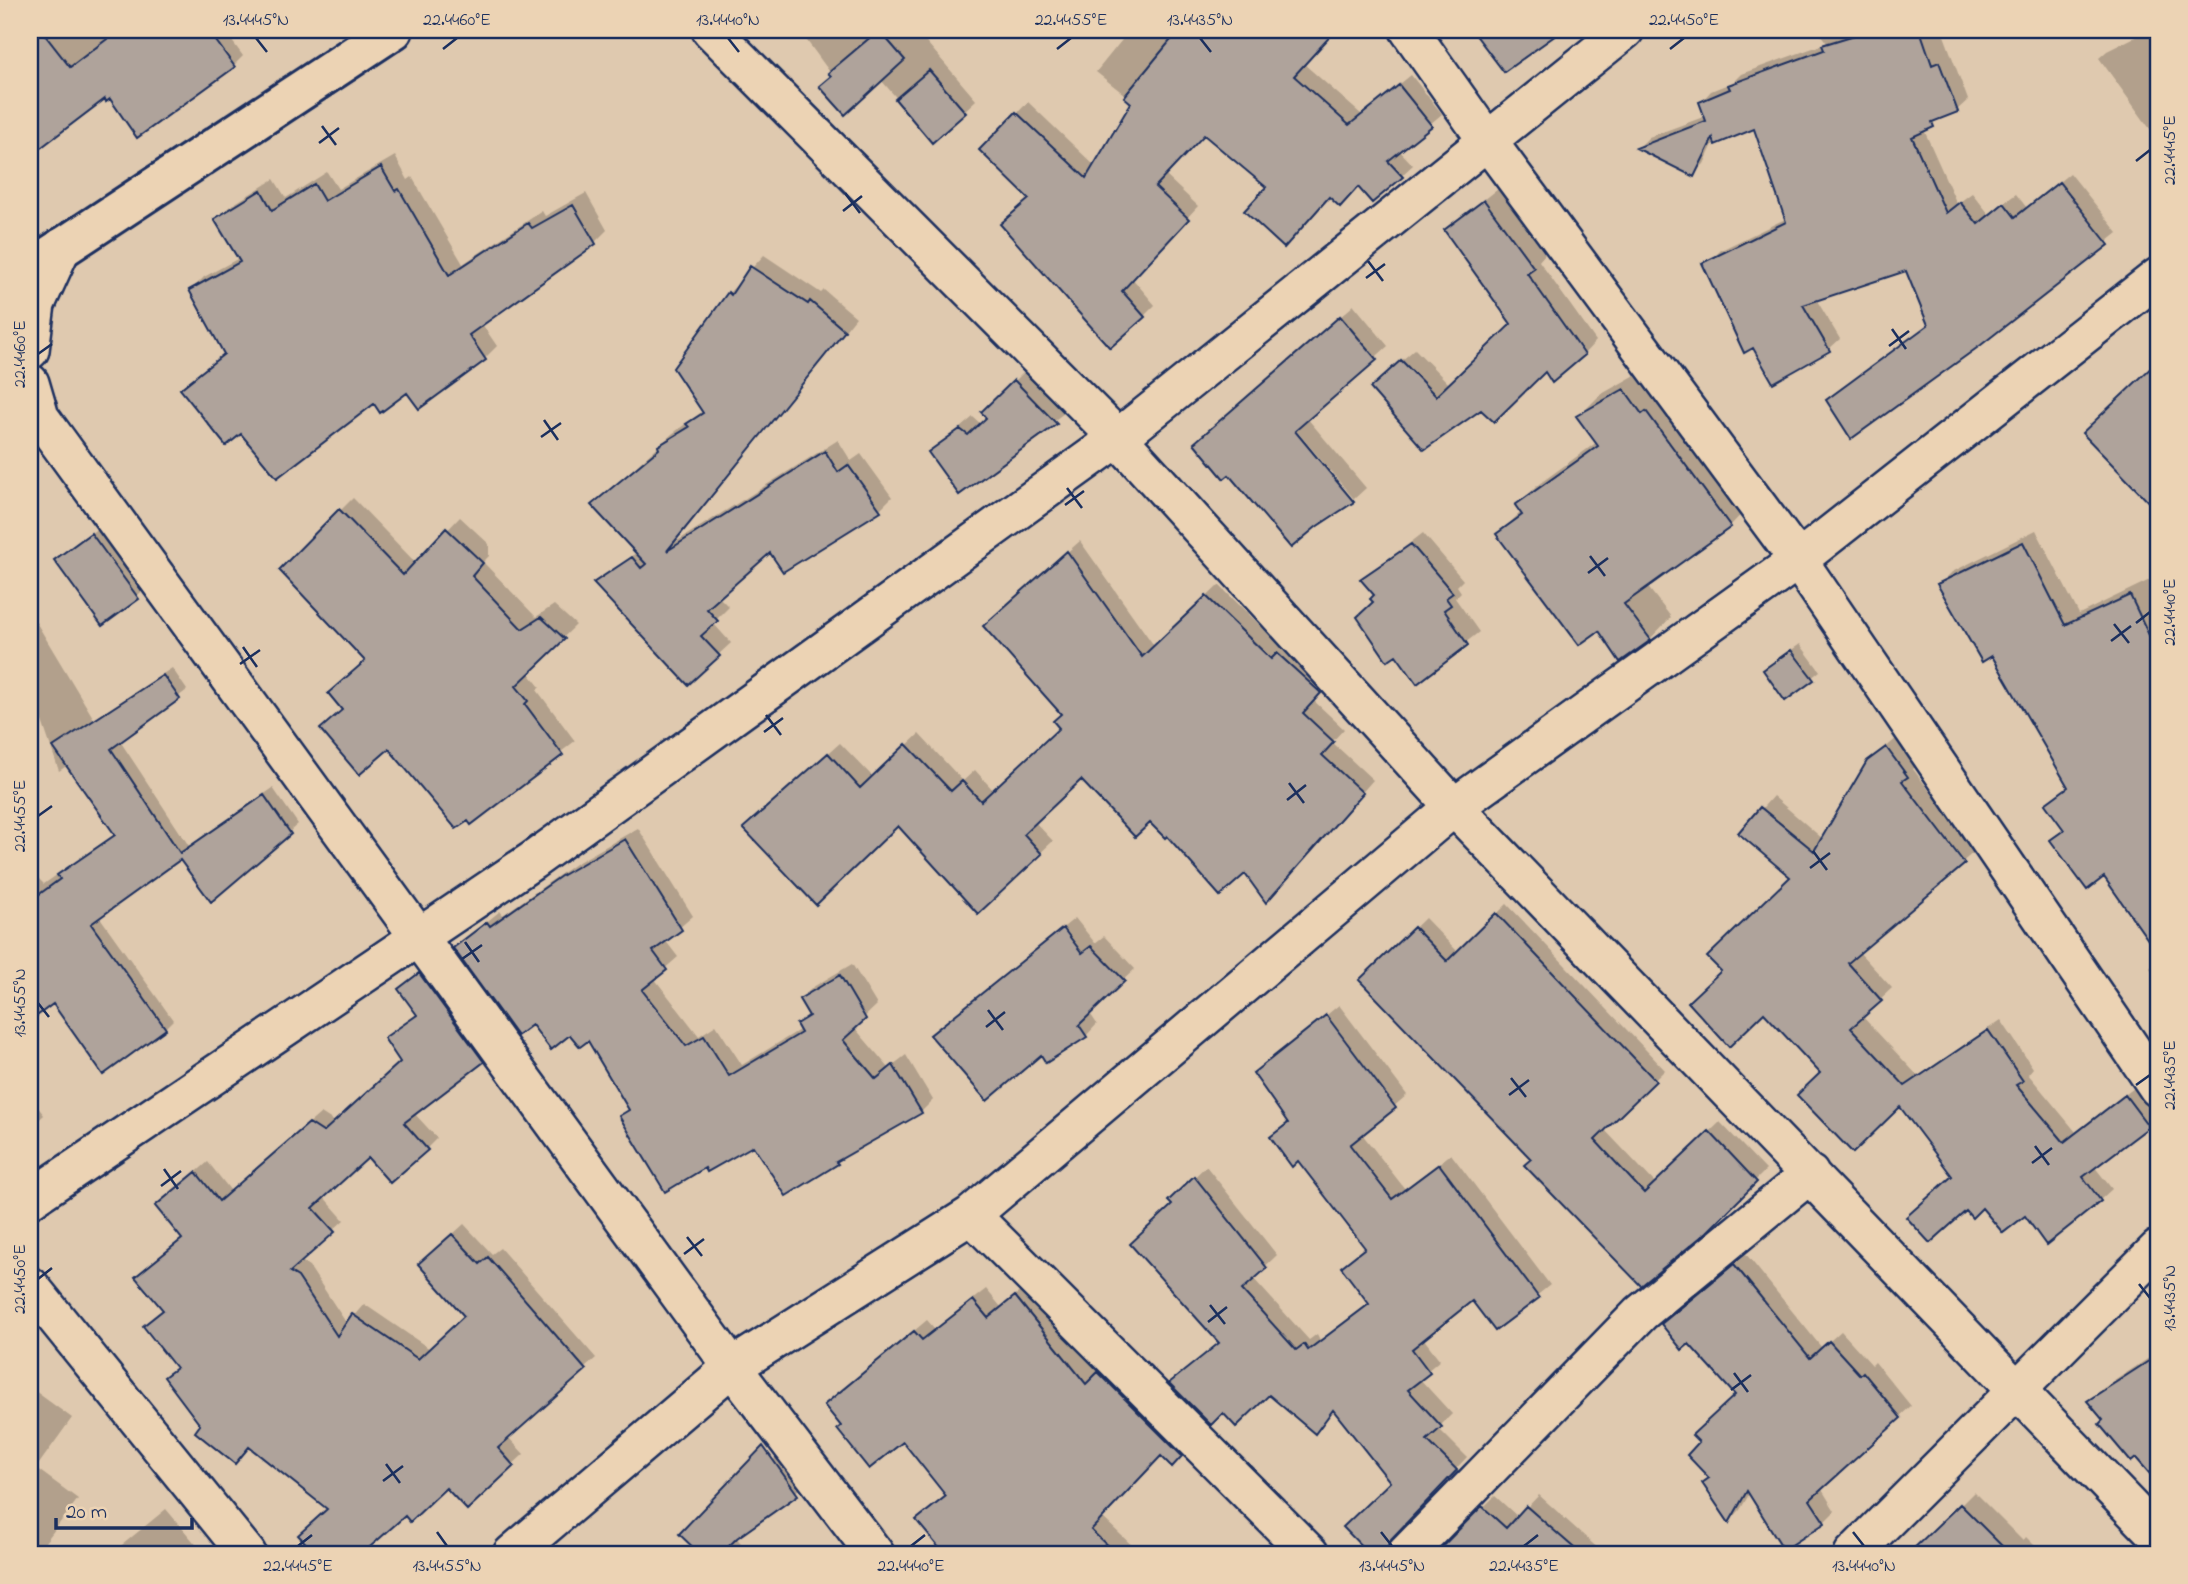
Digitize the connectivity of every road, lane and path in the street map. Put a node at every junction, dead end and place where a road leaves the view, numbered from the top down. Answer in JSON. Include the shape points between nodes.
{"nodes":[{"id":1,"x":393,"y":30,"type":"edge"},
{"id":2,"x":711,"y":30,"type":"edge"},
{"id":3,"x":1409,"y":30,"type":"edge"},
{"id":4,"x":1625,"y":30,"type":"edge"},
{"id":5,"x":1486,"y":139,"type":"junction"},
{"id":6,"x":62,"y":247,"type":"junction"},
{"id":7,"x":30,"y":269,"type":"edge"},
{"id":8,"x":2158,"y":277,"type":"edge"},
{"id":9,"x":30,"y":350,"type":"edge"},
{"id":10,"x":30,"y":383,"type":"edge"},
{"id":11,"x":1118,"y":438,"type":"junction"},
{"id":12,"x":1798,"y":560,"type":"junction"},
{"id":13,"x":1454,"y":807,"type":"junction"},
{"id":14,"x":418,"y":935,"type":"junction"},
{"id":15,"x":2158,"y":1088,"type":"edge"},
{"id":16,"x":1810,"y":1174,"type":"junction"},
{"id":17,"x":30,"y":1199,"type":"edge"},
{"id":18,"x":971,"y":1215,"type":"junction"},
{"id":19,"x":2158,"y":1249,"type":"edge"},
{"id":20,"x":30,"y":1286,"type":"edge"},
{"id":21,"x":732,"y":1367,"type":"junction"},
{"id":22,"x":2017,"y":1392,"type":"junction"},
{"id":23,"x":2158,"y":1536,"type":"edge"},
{"id":24,"x":247,"y":1554,"type":"edge"},
{"id":25,"x":512,"y":1554,"type":"edge"},
{"id":26,"x":875,"y":1554,"type":"edge"},
{"id":27,"x":1310,"y":1554,"type":"edge"},
{"id":28,"x":1406,"y":1554,"type":"edge"},
{"id":29,"x":1853,"y":1554,"type":"edge"}],
"edges":[{"from":1,"to":6,"type":"street"},
{"from":2,"to":11,"type":"street"},
{"from":3,"to":5,"type":"street"},
{"from":4,"to":5,"type":"street"},
{"from":5,"to":11,"type":"street"},
{"from":5,"to":12,"type":"street"},
{"from":6,"to":7,"type":"street"},
{"from":6,"to":9,"type":"street","via":[[36,304]]},
{"from":8,"to":12,"type":"street"},
{"from":10,"to":14,"type":"street","via":[[40,416]]},
{"from":11,"to":13,"type":"street"},
{"from":11,"to":14,"type":"street","via":[[532,861]]},
{"from":12,"to":13,"type":"street"},
{"from":12,"to":15,"type":"street"},
{"from":13,"to":16,"type":"street"},
{"from":13,"to":18,"type":"street"},
{"from":14,"to":17,"type":"street"},
{"from":14,"to":21,"type":"street"},
{"from":16,"to":22,"type":"street"},
{"from":16,"to":28,"type":"street","via":[[1642,1313]]},
{"from":18,"to":21,"type":"street"},
{"from":18,"to":27,"type":"street"},
{"from":19,"to":22,"type":"street"},
{"from":20,"to":24,"type":"street"},
{"from":21,"to":25,"type":"street"},
{"from":21,"to":26,"type":"street"},
{"from":22,"to":23,"type":"street"},
{"from":22,"to":29,"type":"street"}]}
